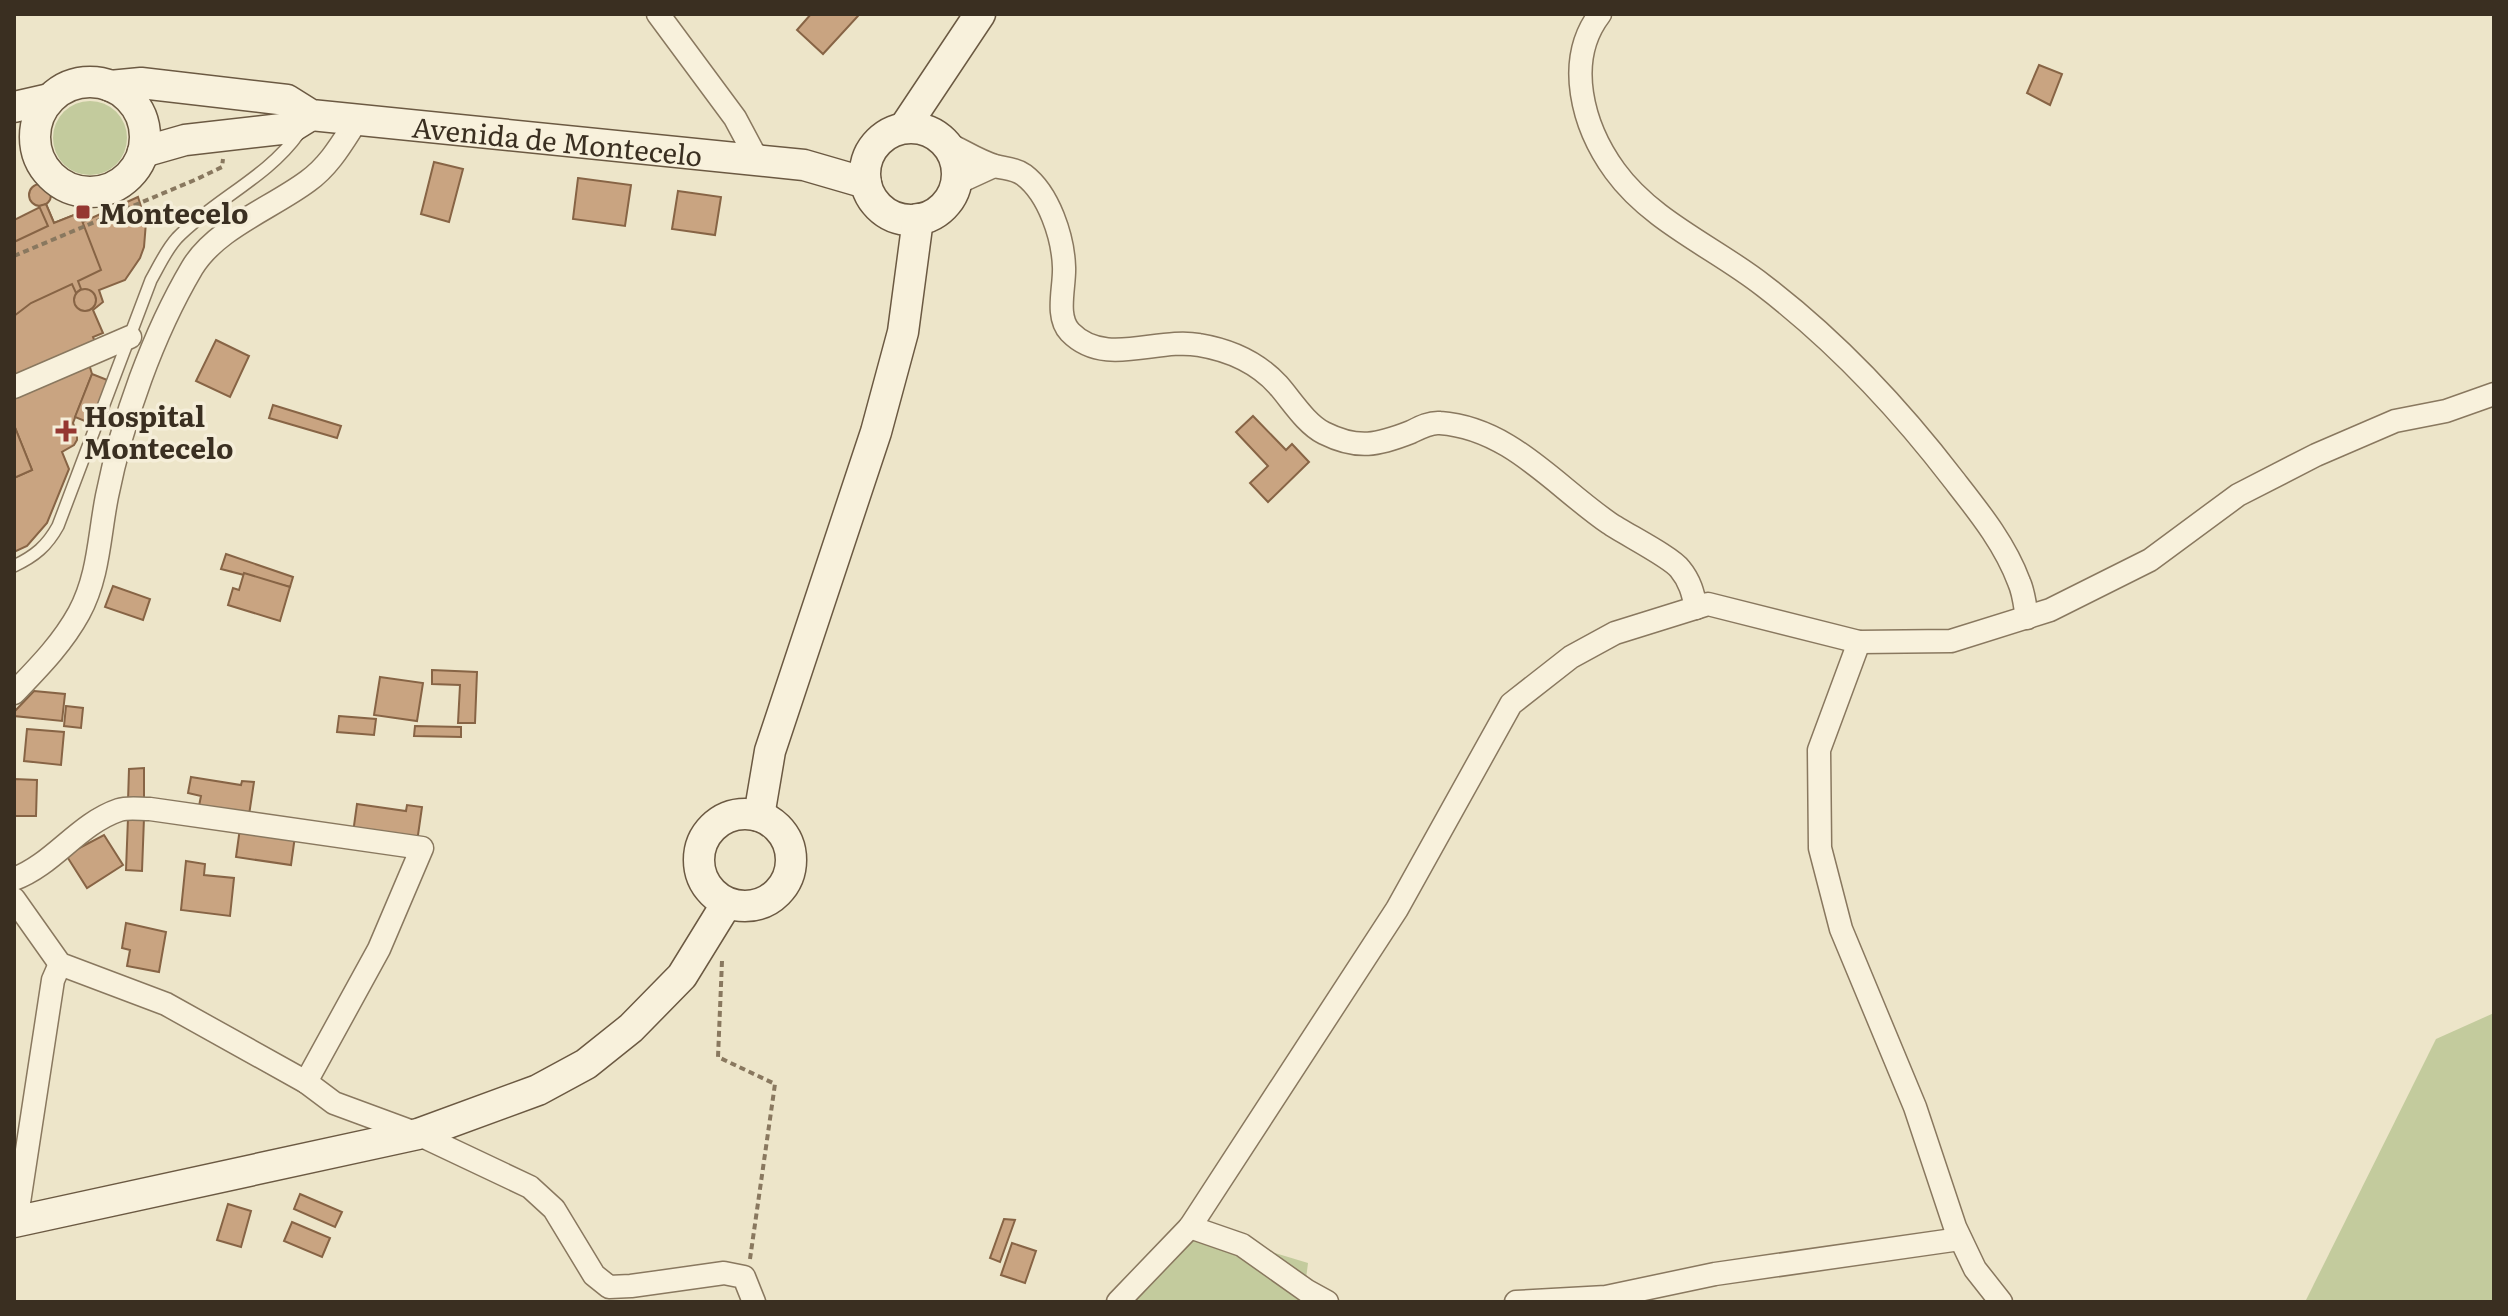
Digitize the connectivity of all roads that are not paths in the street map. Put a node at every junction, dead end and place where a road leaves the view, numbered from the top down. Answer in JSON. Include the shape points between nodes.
{"nodes":[{"id":1,"x":658,"y":14,"type":"edge"},
{"id":2,"x":980,"y":14,"type":"edge"},
{"id":3,"x":1600,"y":14,"type":"edge"},
{"id":4,"x":110,"y":86,"type":"junction"},
{"id":5,"x":49,"y":99,"type":"junction"},
{"id":6,"x":14,"y":107,"type":"edge"},
{"id":7,"x":311,"y":115,"type":"junction"},
{"id":8,"x":357,"y":120,"type":"junction"},
{"id":9,"x":925,"y":134,"type":"junction"},
{"id":10,"x":871,"y":151,"type":"junction"},
{"id":11,"x":143,"y":152,"type":"junction"},
{"id":12,"x":758,"y":161,"type":"junction"},
{"id":13,"x":804,"y":165,"type":"junction"},
{"id":14,"x":14,"y":166,"type":"edge"},
{"id":15,"x":994,"y":166,"type":"junction"},
{"id":16,"x":54,"y":180,"type":"junction"},
{"id":17,"x":866,"y":183,"type":"junction"},
{"id":18,"x":957,"y":183,"type":"junction"},
{"id":19,"x":918,"y":219,"type":"junction"},
{"id":20,"x":130,"y":337,"type":"junction"},
{"id":21,"x":14,"y":387,"type":"edge"},
{"id":22,"x":2494,"y":394,"type":"edge"},
{"id":23,"x":14,"y":566,"type":"edge"},
{"id":24,"x":1696,"y":608,"type":"junction"},
{"id":25,"x":2027,"y":618,"type":"junction"},
{"id":26,"x":1859,"y":642,"type":"junction"},
{"id":27,"x":14,"y":693,"type":"edge"},
{"id":28,"x":759,"y":816,"type":"junction"},
{"id":29,"x":14,"y":879,"type":"edge"},
{"id":30,"x":14,"y":899,"type":"edge"},
{"id":31,"x":727,"y":903,"type":"junction"},
{"id":32,"x":60,"y":964,"type":"junction"},
{"id":33,"x":306,"y":1082,"type":"junction"},
{"id":34,"x":418,"y":1134,"type":"junction"},
{"id":35,"x":15,"y":1222,"type":"edge"},
{"id":36,"x":1190,"y":1227,"type":"junction"},
{"id":37,"x":1960,"y":1239,"type":"junction"},
{"id":38,"x":754,"y":1302,"type":"edge"},
{"id":39,"x":1118,"y":1302,"type":"edge"},
{"id":40,"x":1327,"y":1302,"type":"edge"},
{"id":41,"x":1516,"y":1302,"type":"edge"},
{"id":42,"x":2001,"y":1302,"type":"edge"}],
"edges":[{"from":1,"to":12,"type":"street","via":[[735,118]]},
{"from":2,"to":9,"type":"street","via":[[929,90]]},
{"from":3,"to":25,"type":"street","via":[[1589,27],[1581,53],[1580,89],[1593,132],[1616,172],[1643,201],[1763,285],[1869,377],[1986,519],[2020,583]]},
{"from":4,"to":5,"type":"street","via":[[78,83]]},
{"from":4,"to":7,"type":"street","name":"Avenida de Montecelo","via":[[141,83],[287,100]]},
{"from":4,"to":11,"type":"street","via":[[139,112]]},
{"from":5,"to":6,"type":"street"},
{"from":5,"to":16,"type":"street","via":[[34,132],[39,158]]},
{"from":7,"to":8,"type":"street","name":"Avenida de Montecelo"},
{"from":7,"to":11,"type":"street","name":"Avenida de Montecelo","via":[[290,128],[185,140]]},
{"from":7,"to":20,"type":"lane","via":[[276,160],[176,239],[151,280]]},
{"from":8,"to":12,"type":"street","name":"Avenida de Montecelo"},
{"from":8,"to":27,"type":"street","via":[[331,161],[251,216],[194,265],[165,320],[132,406],[107,495],[97,567],[79,612],[50,655]]},
{"from":9,"to":10,"type":"street","via":[[891,132]]},
{"from":9,"to":15,"type":"street"},
{"from":9,"to":18,"type":"street","via":[[954,155]]},
{"from":10,"to":13,"type":"street","name":"Avenida de Montecelo"},
{"from":10,"to":17,"type":"street"},
{"from":11,"to":16,"type":"street","via":[[136,169],[106,191],[88,193]]},
{"from":12,"to":13,"type":"street","name":"Avenida de Montecelo"},
{"from":13,"to":17,"type":"street","name":"Avenida de Montecelo"},
{"from":14,"to":16,"type":"street"},
{"from":15,"to":18,"type":"street"},
{"from":15,"to":24,"type":"street","via":[[1012,168],[1040,193],[1061,243],[1061,307],[1068,331],[1087,344],[1124,350],[1196,344],[1235,354],[1276,383],[1322,432],[1358,445],[1380,444],[1437,422],[1489,434],[1519,451],[1608,523],[1679,567],[1693,589]]},
{"from":17,"to":19,"type":"street","via":[[885,211]]},
{"from":18,"to":19,"type":"street","via":[[943,208]]},
{"from":19,"to":28,"type":"street","via":[[903,332],[876,432],[770,751]]},
{"from":20,"to":21,"type":"street"},
{"from":20,"to":23,"type":"lane","via":[[58,526],[48,544]]},
{"from":22,"to":25,"type":"street","via":[[2395,421],[2316,455],[2238,495],[2150,560]]},
{"from":24,"to":26,"type":"street","via":[[1708,604]]},
{"from":24,"to":36,"type":"street","via":[[1615,633],[1571,657],[1511,704],[1397,909]]},
{"from":25,"to":26,"type":"street","via":[[1951,641]]},
{"from":26,"to":37,"type":"street","via":[[1819,750],[1820,848],[1841,929],[1915,1107]]},
{"from":28,"to":31,"type":"street","via":[[728,817],[705,837],[700,867],[705,882]]},
{"from":28,"to":31,"type":"street","via":[[783,833],[792,861],[789,876],[770,899],[757,905]]},
{"from":29,"to":33,"type":"street","via":[[46,863],[86,828],[120,810],[150,809],[422,848],[379,949]]},
{"from":30,"to":32,"type":"street"},
{"from":31,"to":34,"type":"street","via":[[682,976],[586,1064],[538,1090]]},
{"from":32,"to":33,"type":"street","via":[[166,1004]]},
{"from":32,"to":35,"type":"street","via":[[53,980]]},
{"from":33,"to":34,"type":"street","via":[[334,1103]]},
{"from":34,"to":35,"type":"street"},
{"from":34,"to":38,"type":"street","via":[[530,1187],[554,1209],[594,1275],[609,1287],[724,1273],[744,1277]]},
{"from":36,"to":39,"type":"street"},
{"from":36,"to":40,"type":"street","via":[[1242,1245]]},
{"from":37,"to":41,"type":"street","via":[[1715,1274],[1606,1297]]},
{"from":37,"to":42,"type":"street"}]}
